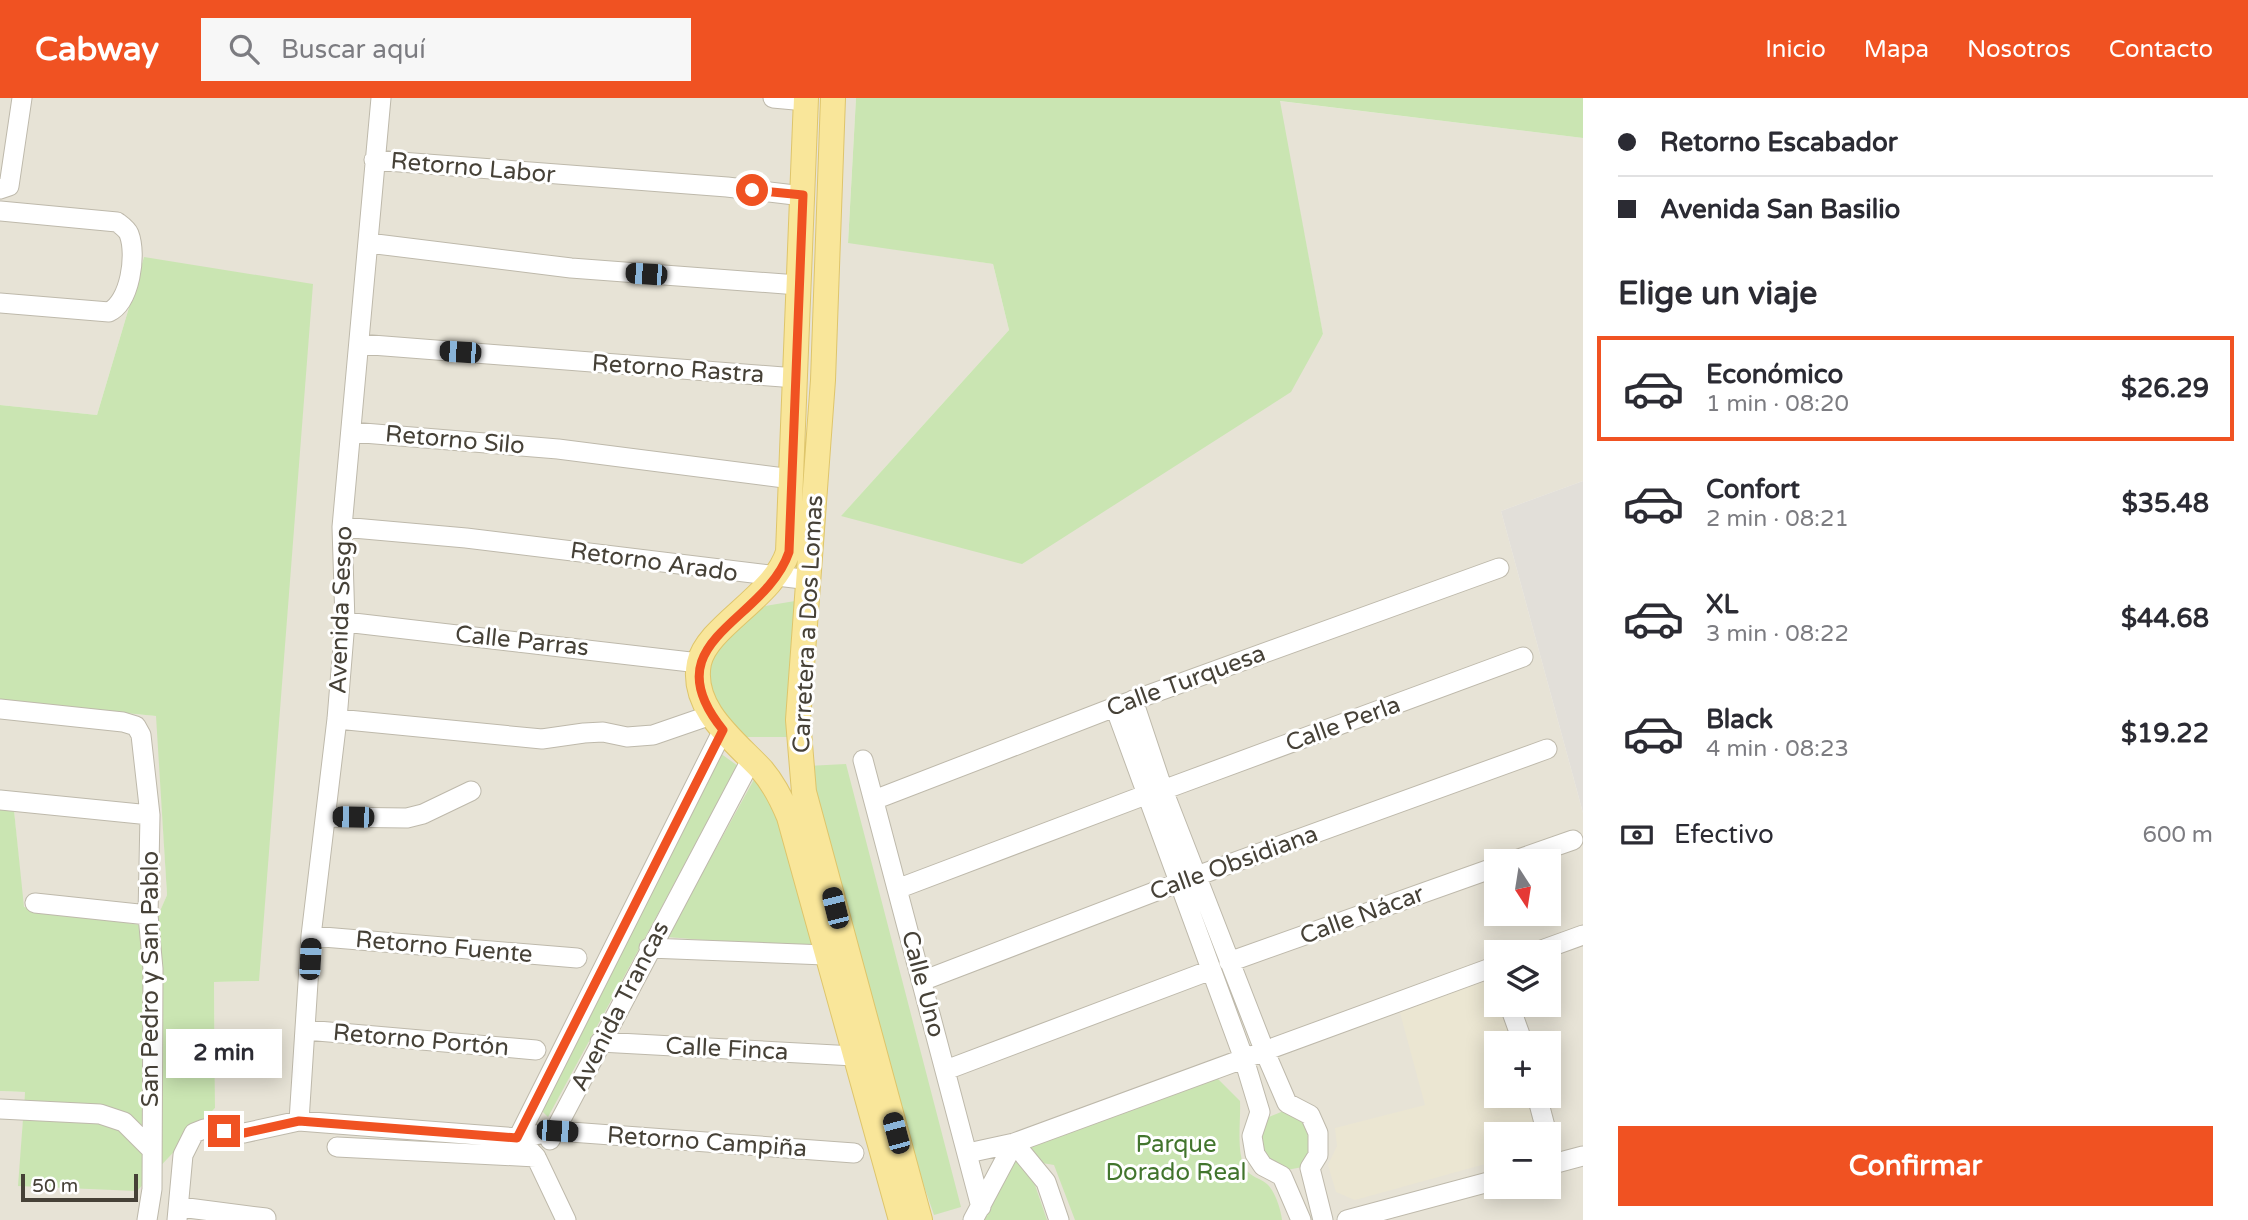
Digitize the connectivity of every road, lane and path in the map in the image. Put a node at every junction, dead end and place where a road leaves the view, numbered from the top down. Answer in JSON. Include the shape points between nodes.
{"nodes":[{"id":1,"x":22,"y":98,"type":"edge"},
{"id":2,"x":381,"y":98,"type":"edge"},
{"id":3,"x":773,"y":98,"type":"edge"},
{"id":4,"x":833,"y":98,"type":"edge"},
{"id":5,"x":806,"y":99,"type":"edge"},
{"id":6,"x":374,"y":160,"type":"junction"},
{"id":7,"x":0,"y":189,"type":"edge"},
{"id":8,"x":803,"y":195,"type":"junction"},
{"id":9,"x":0,"y":211,"type":"edge"},
{"id":10,"x":369,"y":243,"type":"junction"},
{"id":11,"x":797,"y":285,"type":"junction"},
{"id":12,"x":0,"y":303,"type":"edge"},
{"id":13,"x":359,"y":344,"type":"junction"},
{"id":14,"x":796,"y":378,"type":"junction"},
{"id":15,"x":351,"y":432,"type":"junction"},
{"id":16,"x":792,"y":479,"type":"junction"},
{"id":17,"x":342,"y":527,"type":"junction"},
{"id":18,"x":1499,"y":568,"type":"dead end"},
{"id":19,"x":777,"y":578,"type":"junction"},
{"id":20,"x":810,"y":580,"type":"junction"},
{"id":21,"x":345,"y":622,"type":"junction"},
{"id":22,"x":1524,"y":657,"type":"dead end"},
{"id":23,"x":699,"y":663,"type":"junction"},
{"id":24,"x":1133,"y":700,"type":"junction"},
{"id":25,"x":1115,"y":707,"type":"junction"},
{"id":26,"x":0,"y":709,"type":"edge"},
{"id":27,"x":337,"y":719,"type":"junction"},
{"id":28,"x":717,"y":723,"type":"junction"},
{"id":29,"x":1547,"y":749,"type":"dead end"},
{"id":30,"x":751,"y":760,"type":"junction"},
{"id":31,"x":863,"y":760,"type":"dead end"},
{"id":32,"x":471,"y":791,"type":"dead end"},
{"id":33,"x":1156,"y":792,"type":"junction"},
{"id":34,"x":0,"y":800,"type":"edge"},
{"id":35,"x":874,"y":800,"type":"junction"},
{"id":36,"x":150,"y":815,"type":"junction"},
{"id":37,"x":326,"y":817,"type":"junction"},
{"id":38,"x":1573,"y":840,"type":"dead end"},
{"id":39,"x":1547,"y":849,"type":"edge"},
{"id":40,"x":1484,"y":871,"type":"edge"},
{"id":41,"x":1188,"y":879,"type":"junction"},
{"id":42,"x":897,"y":889,"type":"junction"},
{"id":43,"x":35,"y":902,"type":"dead end"},
{"id":44,"x":148,"y":915,"type":"junction"},
{"id":45,"x":1583,"y":935,"type":"edge"},
{"id":46,"x":311,"y":936,"type":"junction"},
{"id":47,"x":1561,"y":943,"type":"edge"},
{"id":48,"x":649,"y":948,"type":"junction"},
{"id":49,"x":825,"y":955,"type":"junction"},
{"id":50,"x":578,"y":958,"type":"dead end"},
{"id":51,"x":1220,"y":966,"type":"junction"},
{"id":52,"x":1484,"y":975,"type":"edge"},
{"id":53,"x":922,"y":981,"type":"junction"},
{"id":54,"x":306,"y":1030,"type":"junction"},
{"id":55,"x":600,"y":1042,"type":"junction"},
{"id":56,"x":536,"y":1050,"type":"dead end"},
{"id":57,"x":1265,"y":1052,"type":"junction"},
{"id":58,"x":854,"y":1056,"type":"junction"},
{"id":59,"x":1244,"y":1059,"type":"junction"},
{"id":60,"x":946,"y":1070,"type":"junction"},
{"id":61,"x":1287,"y":1103,"type":"junction"},
{"id":62,"x":0,"y":1109,"type":"edge"},
{"id":63,"x":1260,"y":1112,"type":"junction"},
{"id":64,"x":299,"y":1121,"type":"junction"},
{"id":65,"x":557,"y":1131,"type":"junction"},
{"id":66,"x":517,"y":1138,"type":"junction"},
{"id":67,"x":1014,"y":1143,"type":"junction"},
{"id":68,"x":337,"y":1147,"type":"dead end"},
{"id":69,"x":152,"y":1150,"type":"junction"},
{"id":70,"x":854,"y":1153,"type":"dead end"},
{"id":71,"x":968,"y":1153,"type":"junction"},
{"id":72,"x":183,"y":1155,"type":"junction"},
{"id":73,"x":1583,"y":1156,"type":"edge"},
{"id":74,"x":536,"y":1157,"type":"junction"},
{"id":75,"x":894,"y":1161,"type":"junction"},
{"id":76,"x":1561,"y":1162,"type":"edge"},
{"id":77,"x":1310,"y":1168,"type":"junction"},
{"id":78,"x":1282,"y":1176,"type":"junction"},
{"id":79,"x":1484,"y":1183,"type":"edge"},
{"id":80,"x":179,"y":1214,"type":"edge"},
{"id":81,"x":977,"y":1214,"type":"edge"},
{"id":82,"x":266,"y":1218,"type":"dead end"},
{"id":83,"x":147,"y":1220,"type":"edge"},
{"id":84,"x":566,"y":1220,"type":"edge"},
{"id":85,"x":901,"y":1220,"type":"edge"},
{"id":86,"x":920,"y":1220,"type":"edge"},
{"id":87,"x":1059,"y":1220,"type":"edge"},
{"id":88,"x":1301,"y":1220,"type":"edge"},
{"id":89,"x":1323,"y":1220,"type":"edge"},
{"id":90,"x":1347,"y":1220,"type":"edge"}],
"edges":[{"from":1,"to":7,"type":"street","via":[[13,173],[9,186]]},
{"from":2,"to":6,"type":"street","name":"Avenida Sesgo"},
{"from":3,"to":5,"type":"street"},
{"from":4,"to":20,"type":"main road","name":"Carretera a Dos Lomas"},
{"from":5,"to":8,"type":"main road","name":"Carretera a Dos Lomas"},
{"from":6,"to":8,"type":"street","name":"Retorno Labor"},
{"from":6,"to":10,"type":"street","name":"Avenida Sesgo"},
{"from":8,"to":11,"type":"main road","name":"Carretera a Dos Lomas"},
{"from":9,"to":12,"type":"street","via":[[117,222],[128,232],[131,248],[127,293],[109,312]]},
{"from":10,"to":11,"type":"street","via":[[571,268]]},
{"from":10,"to":13,"type":"street","name":"Avenida Sesgo"},
{"from":11,"to":14,"type":"main road","name":"Carretera a Dos Lomas"},
{"from":13,"to":14,"type":"street","name":"Retorno Rastra"},
{"from":13,"to":15,"type":"street","name":"Avenida Sesgo"},
{"from":14,"to":16,"type":"main road","name":"Carretera a Dos Lomas"},
{"from":15,"to":16,"type":"street","name":"Retorno Silo","via":[[558,449]]},
{"from":15,"to":17,"type":"street","name":"Avenida Sesgo"},
{"from":16,"to":19,"type":"main road","name":"Carretera a Dos Lomas","via":[[789,552]]},
{"from":17,"to":19,"type":"street","name":"Retorno Arado"},
{"from":17,"to":21,"type":"street","name":"Avenida Sesgo"},
{"from":18,"to":24,"type":"street","name":"Calle Turquesa"},
{"from":19,"to":20,"type":"street","name":"Retorno Arado"},
{"from":19,"to":23,"type":"main road","name":"Carretera a Dos Lomas","via":[[715,637]]},
{"from":20,"to":75,"type":"main road","name":"Carretera a Dos Lomas","via":[[798,720],[804,792]]},
{"from":21,"to":23,"type":"street","name":"Calle Parras"},
{"from":21,"to":27,"type":"street","name":"Avenida Sesgo"},
{"from":22,"to":33,"type":"street","name":"Calle Perla"},
{"from":23,"to":28,"type":"main road","name":"Carretera a Dos Lomas","via":[[701,692]]},
{"from":24,"to":25,"type":"street","name":"Calle Turquesa"},
{"from":24,"to":33,"type":"street"},
{"from":25,"to":33,"type":"street"},
{"from":25,"to":35,"type":"street","name":"Calle Turquesa"},
{"from":26,"to":36,"type":"street","name":"San Pedro y San Pablo","via":[[136,726],[144,749]]},
{"from":27,"to":28,"type":"street","via":[[542,740],[603,732],[627,737],[653,735]]},
{"from":27,"to":37,"type":"street","name":"Avenida Sesgo"},
{"from":28,"to":30,"type":"main road","name":"Carretera a Dos Lomas"},
{"from":28,"to":66,"type":"street","name":"Avenida Trancas"},
{"from":29,"to":41,"type":"street","name":"Calle Obsidiana"},
{"from":30,"to":48,"type":"street","name":"Avenida Trancas"},
{"from":30,"to":49,"type":"main road","name":"Carretera a Dos Lomas","via":[[769,779],[789,817]]},
{"from":31,"to":35,"type":"street","name":"Calle Uno"},
{"from":32,"to":37,"type":"street","via":[[407,818]]},
{"from":33,"to":41,"type":"street"},
{"from":33,"to":42,"type":"street","name":"Calle Perla"},
{"from":34,"to":36,"type":"street"},
{"from":35,"to":42,"type":"street","name":"Calle Uno"},
{"from":36,"to":44,"type":"street","name":"San Pedro y San Pablo"},
{"from":37,"to":46,"type":"street","name":"Avenida Sesgo"},
{"from":38,"to":39,"type":"street"},
{"from":40,"to":51,"type":"street","name":"Calle Nácar"},
{"from":41,"to":51,"type":"street"},
{"from":41,"to":53,"type":"street","name":"Calle Obsidiana"},
{"from":42,"to":53,"type":"street","name":"Calle Uno"},
{"from":43,"to":44,"type":"street"},
{"from":44,"to":69,"type":"street","name":"San Pedro y San Pablo","via":[[153,969]]},
{"from":45,"to":47,"type":"street"},
{"from":46,"to":50,"type":"street","name":"Retorno Fuente"},
{"from":46,"to":54,"type":"street","name":"Avenida Sesgo"},
{"from":48,"to":49,"type":"street"},
{"from":48,"to":55,"type":"street","name":"Avenida Trancas"},
{"from":49,"to":58,"type":"main road","name":"Carretera a Dos Lomas"},
{"from":51,"to":57,"type":"street"},
{"from":51,"to":59,"type":"street"},
{"from":51,"to":60,"type":"street","name":"Calle Nácar"},
{"from":52,"to":57,"type":"street"},
{"from":53,"to":60,"type":"street","name":"Calle Uno"},
{"from":54,"to":56,"type":"street","name":"Retorno Portón"},
{"from":54,"to":64,"type":"street","name":"Avenida Sesgo"},
{"from":55,"to":58,"type":"street","name":"Calle Finca"},
{"from":55,"to":65,"type":"street","name":"Avenida Trancas"},
{"from":57,"to":59,"type":"street"},
{"from":57,"to":61,"type":"street"},
{"from":58,"to":75,"type":"main road","name":"Carretera a Dos Lomas"},
{"from":59,"to":63,"type":"street"},
{"from":59,"to":67,"type":"street"},
{"from":60,"to":71,"type":"street","name":"Calle Uno"},
{"from":61,"to":63,"type":"street"},
{"from":61,"to":77,"type":"street","via":[[1310,1115],[1318,1133],[1318,1154]]},
{"from":62,"to":69,"type":"street","via":[[100,1114],[124,1122]]},
{"from":63,"to":78,"type":"street","via":[[1252,1136],[1255,1154],[1263,1166]]},
{"from":64,"to":66,"type":"street","name":"Retorno Campiña"},
{"from":64,"to":72,"type":"street","name":"Retorno Campiña","via":[[244,1133],[204,1129],[194,1133]]},
{"from":65,"to":66,"type":"street","name":"Retorno Campiña"},
{"from":65,"to":70,"type":"street","name":"Retorno Campiña"},
{"from":65,"to":74,"type":"street","name":"Avenida Trancas"},
{"from":66,"to":74,"type":"street"},
{"from":67,"to":71,"type":"street"},
{"from":67,"to":81,"type":"street"},
{"from":67,"to":87,"type":"street","via":[[1046,1182]]},
{"from":68,"to":74,"type":"street"},
{"from":69,"to":72,"type":"street"},
{"from":69,"to":83,"type":"street","name":"San Pedro y San Pablo"},
{"from":71,"to":81,"type":"street","name":"Calle Uno"},
{"from":72,"to":80,"type":"street"},
{"from":73,"to":76,"type":"street"},
{"from":74,"to":84,"type":"street"},
{"from":75,"to":85,"type":"main road","name":"Carretera a Dos Lomas"},
{"from":75,"to":86,"type":"main road","name":"Carretera a Dos Lomas"},
{"from":77,"to":78,"type":"street"},
{"from":77,"to":89,"type":"street"},
{"from":78,"to":88,"type":"street"},
{"from":79,"to":90,"type":"street"},
{"from":80,"to":82,"type":"street"}]}
